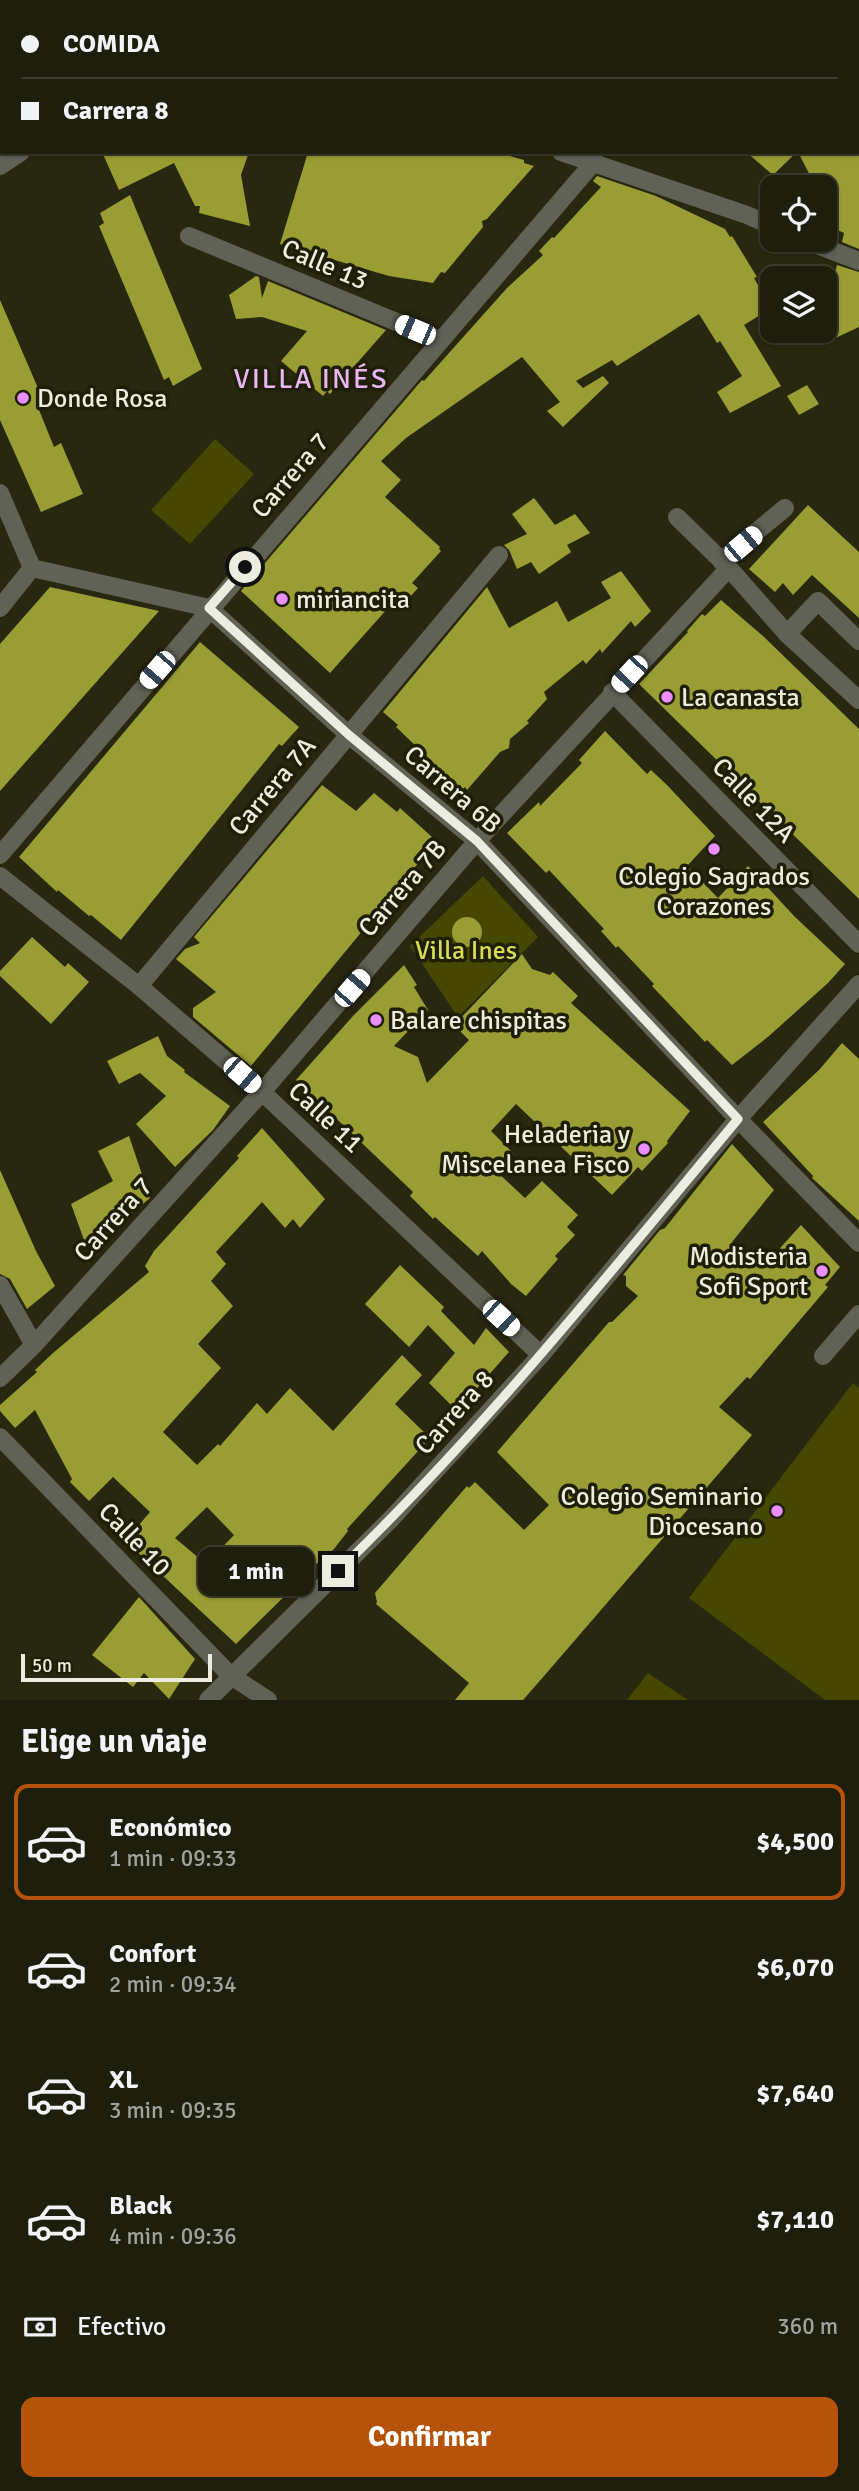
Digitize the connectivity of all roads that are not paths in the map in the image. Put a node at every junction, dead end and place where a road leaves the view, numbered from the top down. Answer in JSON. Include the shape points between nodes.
{"nodes":[{"id":1,"x":18,"y":154,"type":"edge"},
{"id":2,"x":568,"y":154,"type":"edge"},
{"id":3,"x":594,"y":162,"type":"junction"},
{"id":4,"x":0,"y":166,"type":"edge"},
{"id":5,"x":760,"y":221,"type":"edge"},
{"id":6,"x":189,"y":236,"type":"dead end"},
{"id":7,"x":835,"y":252,"type":"edge"},
{"id":8,"x":859,"y":261,"type":"edge"},
{"id":9,"x":440,"y":340,"type":"junction"},
{"id":10,"x":0,"y":494,"type":"edge"},
{"id":11,"x":785,"y":508,"type":"dead end"},
{"id":12,"x":677,"y":517,"type":"dead end"},
{"id":13,"x":499,"y":555,"type":"dead end"},
{"id":14,"x":725,"y":564,"type":"junction"},
{"id":15,"x":32,"y":568,"type":"junction"},
{"id":16,"x":0,"y":608,"type":"edge"},
{"id":17,"x":209,"y":608,"type":"junction"},
{"id":18,"x":787,"y":635,"type":"junction"},
{"id":19,"x":859,"y":641,"type":"edge"},
{"id":20,"x":612,"y":692,"type":"junction"},
{"id":21,"x":859,"y":700,"type":"edge"},
{"id":22,"x":349,"y":735,"type":"junction"},
{"id":23,"x":477,"y":841,"type":"junction"},
{"id":24,"x":0,"y":855,"type":"edge"},
{"id":25,"x":0,"y":876,"type":"edge"},
{"id":26,"x":859,"y":944,"type":"edge"},
{"id":27,"x":859,"y":984,"type":"edge"},
{"id":28,"x":139,"y":986,"type":"junction"},
{"id":29,"x":262,"y":1093,"type":"junction"},
{"id":30,"x":738,"y":1119,"type":"junction"},
{"id":31,"x":859,"y":1243,"type":"edge"},
{"id":32,"x":0,"y":1285,"type":"edge"},
{"id":33,"x":859,"y":1314,"type":"edge"},
{"id":34,"x":34,"y":1345,"type":"junction"},
{"id":35,"x":541,"y":1355,"type":"junction"},
{"id":36,"x":823,"y":1356,"type":"dead end"},
{"id":37,"x":0,"y":1378,"type":"edge"},
{"id":38,"x":0,"y":1437,"type":"edge"},
{"id":39,"x":231,"y":1676,"type":"junction"},
{"id":40,"x":208,"y":1700,"type":"edge"},
{"id":41,"x":268,"y":1700,"type":"edge"}],
"edges":[{"from":1,"to":4,"type":"street"},
{"from":2,"to":3,"type":"street"},
{"from":3,"to":5,"type":"street"},
{"from":3,"to":9,"type":"street","name":"Carrera 7"},
{"from":6,"to":9,"type":"street","name":"Calle 13"},
{"from":7,"to":8,"type":"street"},
{"from":9,"to":17,"type":"street","name":"Carrera 7"},
{"from":10,"to":15,"type":"street"},
{"from":11,"to":14,"type":"street","name":"Carrera 7B"},
{"from":12,"to":14,"type":"street"},
{"from":13,"to":22,"type":"street","name":"Carrera 7A"},
{"from":14,"to":18,"type":"street"},
{"from":14,"to":20,"type":"street","name":"Carrera 7B"},
{"from":15,"to":16,"type":"street"},
{"from":15,"to":17,"type":"street","name":"Carrera 6B"},
{"from":17,"to":22,"type":"street","name":"Carrera 6B"},
{"from":17,"to":24,"type":"street","name":"Carrera 7"},
{"from":18,"to":19,"type":"street","via":[[818,601]]},
{"from":18,"to":21,"type":"street"},
{"from":20,"to":23,"type":"street","name":"Carrera 7B"},
{"from":20,"to":26,"type":"street","name":"Calle 12A"},
{"from":22,"to":23,"type":"street","name":"Carrera 6B"},
{"from":22,"to":28,"type":"street","name":"Carrera 7A"},
{"from":23,"to":29,"type":"street","name":"Carrera 7B"},
{"from":23,"to":30,"type":"street","name":"Carrera 6B"},
{"from":25,"to":28,"type":"street","name":"Calle 11"},
{"from":27,"to":30,"type":"street","name":"Carrera 8"},
{"from":28,"to":29,"type":"street","name":"Calle 11"},
{"from":29,"to":34,"type":"street","name":"Carrera 7"},
{"from":29,"to":35,"type":"street","name":"Calle 11"},
{"from":30,"to":31,"type":"street","name":"Carrera 6B"},
{"from":30,"to":35,"type":"street","name":"Carrera 8"},
{"from":32,"to":34,"type":"street"},
{"from":33,"to":36,"type":"street"},
{"from":34,"to":37,"type":"street","name":"Carrera 7"},
{"from":35,"to":39,"type":"street","name":"Carrera 8","via":[[392,1518]]},
{"from":38,"to":39,"type":"street","name":"Calle 10"},
{"from":39,"to":40,"type":"street","name":"Carrera 8"},
{"from":39,"to":41,"type":"street","name":"Calle 10"}]}
